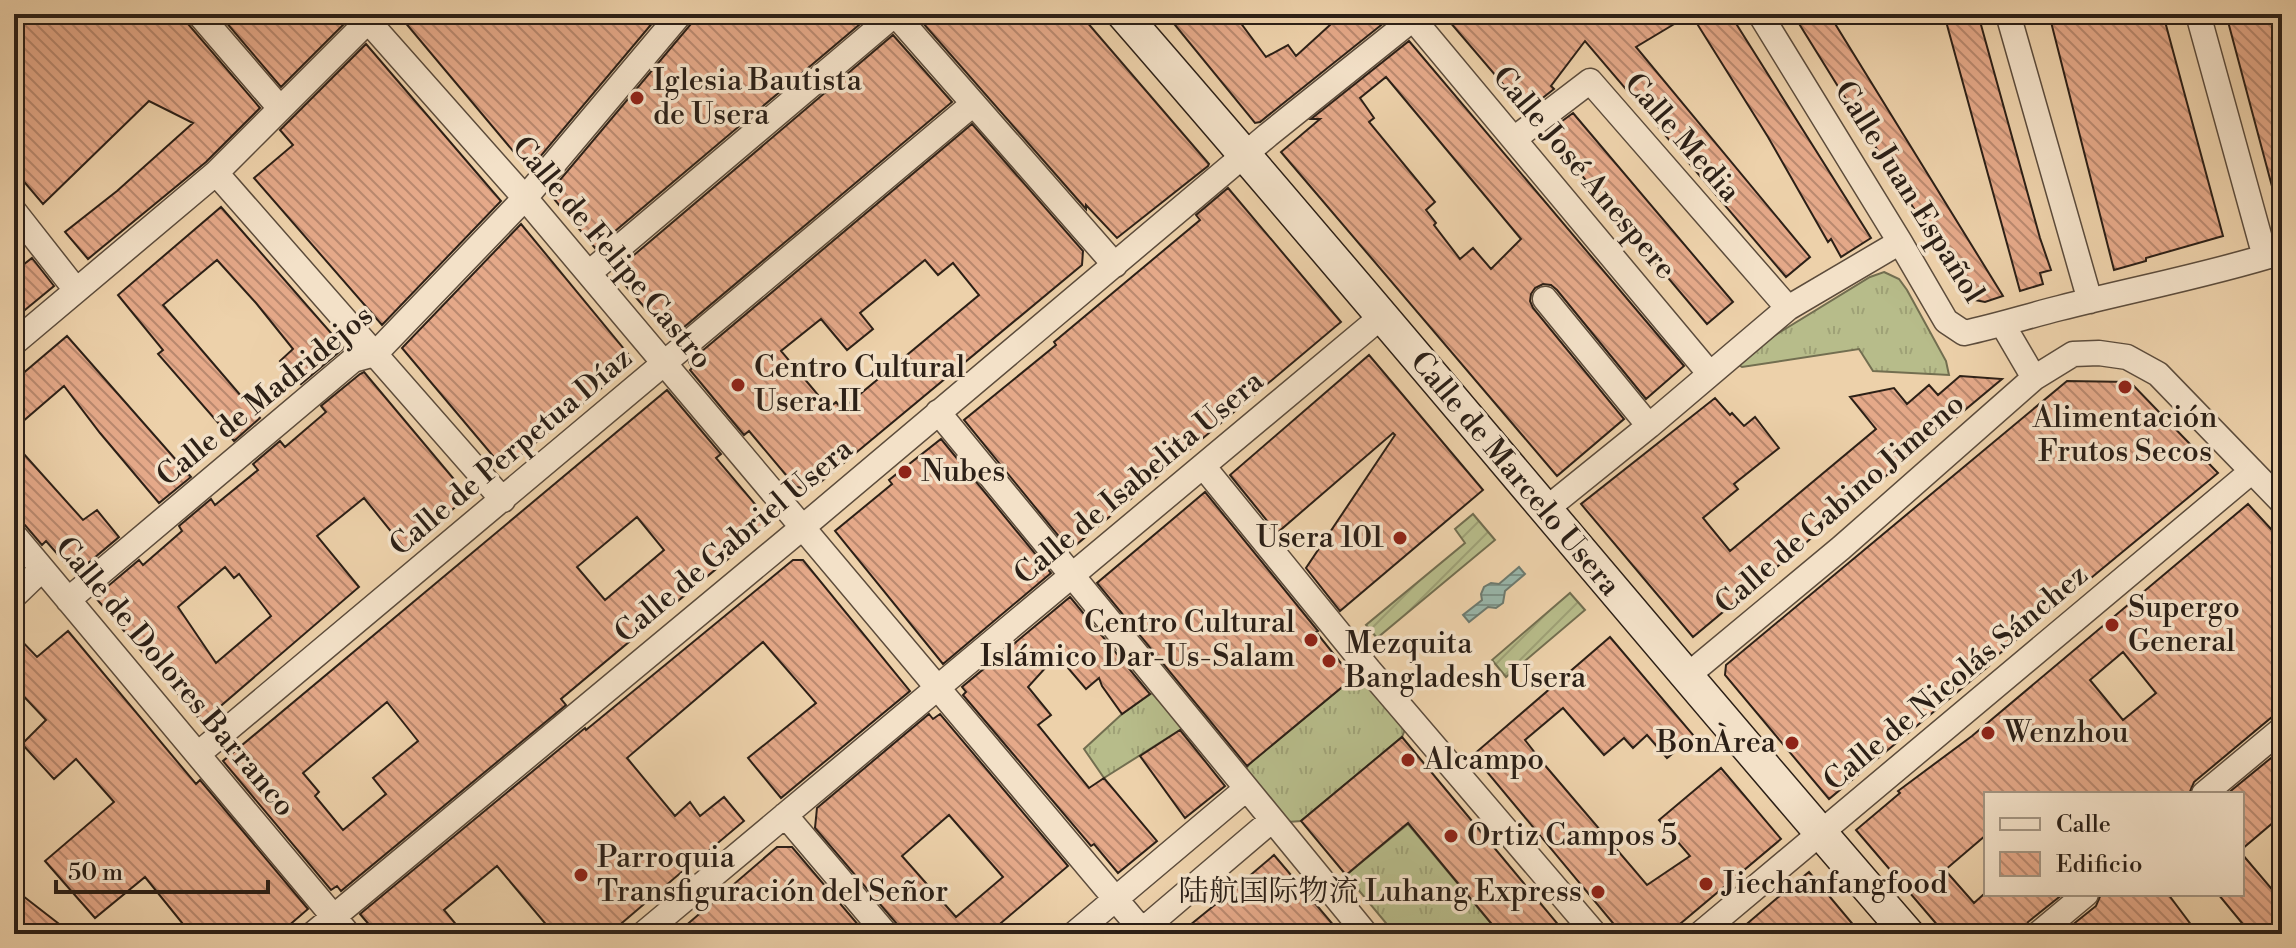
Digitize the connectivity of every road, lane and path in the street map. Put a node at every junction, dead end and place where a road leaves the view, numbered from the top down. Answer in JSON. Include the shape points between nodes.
{"nodes":[{"id":1,"x":199,"y":14,"type":"edge"},
{"id":2,"x":680,"y":14,"type":"edge"},
{"id":3,"x":895,"y":14,"type":"edge"},
{"id":4,"x":1123,"y":14,"type":"edge"},
{"id":5,"x":1760,"y":14,"type":"edge"},
{"id":6,"x":2008,"y":14,"type":"edge"},
{"id":7,"x":2198,"y":14,"type":"edge"},
{"id":8,"x":1414,"y":16,"type":"edge"},
{"id":9,"x":371,"y":18,"type":"edge"},
{"id":10,"x":973,"y":104,"type":"junction"},
{"id":11,"x":279,"y":107,"type":"junction"},
{"id":12,"x":1514,"y":139,"type":"junction"},
{"id":13,"x":1246,"y":154,"type":"junction"},
{"id":14,"x":216,"y":173,"type":"junction"},
{"id":15,"x":525,"y":198,"type":"junction"},
{"id":16,"x":14,"y":211,"type":"edge"},
{"id":17,"x":1900,"y":242,"type":"junction"},
{"id":18,"x":2274,"y":255,"type":"edge"},
{"id":19,"x":1115,"y":265,"type":"junction"},
{"id":20,"x":589,"y":273,"type":"junction"},
{"id":21,"x":76,"y":290,"type":"junction"},
{"id":22,"x":1545,"y":299,"type":"dead end"},
{"id":23,"x":2090,"y":301,"type":"junction"},
{"id":24,"x":1788,"y":308,"type":"junction"},
{"id":25,"x":1381,"y":317,"type":"junction"},
{"id":26,"x":2003,"y":325,"type":"junction"},
{"id":27,"x":14,"y":343,"type":"edge"},
{"id":28,"x":375,"y":354,"type":"junction"},
{"id":29,"x":665,"y":364,"type":"junction"},
{"id":30,"x":1710,"y":374,"type":"junction"},
{"id":31,"x":2034,"y":378,"type":"junction"},
{"id":32,"x":938,"y":412,"type":"junction"},
{"id":33,"x":1649,"y":426,"type":"junction"},
{"id":34,"x":1203,"y":466,"type":"junction"},
{"id":35,"x":2252,"y":471,"type":"junction"},
{"id":36,"x":503,"y":500,"type":"junction"},
{"id":37,"x":2282,"y":502,"type":"edge"},
{"id":38,"x":1545,"y":510,"type":"junction"},
{"id":39,"x":803,"y":527,"type":"junction"},
{"id":40,"x":14,"y":535,"type":"edge"},
{"id":41,"x":42,"y":569,"type":"junction"},
{"id":42,"x":1073,"y":577,"type":"junction"},
{"id":43,"x":14,"y":596,"type":"edge"},
{"id":44,"x":68,"y":600,"type":"junction"},
{"id":45,"x":1687,"y":676,"type":"junction"},
{"id":46,"x":938,"y":687,"type":"junction"},
{"id":47,"x":2282,"y":729,"type":"edge"},
{"id":48,"x":198,"y":754,"type":"junction"},
{"id":49,"x":1246,"y":789,"type":"junction"},
{"id":50,"x":2206,"y":792,"type":"edge"},
{"id":51,"x":785,"y":815,"type":"junction"},
{"id":52,"x":1272,"y":820,"type":"junction"},
{"id":53,"x":1820,"y":833,"type":"junction"},
{"id":54,"x":2084,"y":896,"type":"edge"},
{"id":55,"x":1116,"y":899,"type":"junction"},
{"id":56,"x":341,"y":925,"type":"edge"},
{"id":57,"x":1141,"y":933,"type":"edge"},
{"id":58,"x":313,"y":934,"type":"edge"},
{"id":59,"x":643,"y":934,"type":"edge"},
{"id":60,"x":886,"y":934,"type":"edge"},
{"id":61,"x":1074,"y":934,"type":"edge"},
{"id":62,"x":1366,"y":934,"type":"edge"},
{"id":63,"x":1595,"y":934,"type":"edge"},
{"id":64,"x":1700,"y":934,"type":"edge"},
{"id":65,"x":1908,"y":934,"type":"edge"},
{"id":66,"x":2038,"y":934,"type":"edge"}],
"edges":[{"from":1,"to":11,"type":"street"},
{"from":2,"to":15,"type":"street","name":"Calle de Madridejos"},
{"from":3,"to":10,"type":"street"},
{"from":3,"to":20,"type":"street"},
{"from":4,"to":13,"type":"main road","name":"Calle de Marcelo Usera"},
{"from":5,"to":17,"type":"street","name":"Calle Juan Español"},
{"from":6,"to":23,"type":"street"},
{"from":7,"to":18,"type":"street"},
{"from":8,"to":12,"type":"street","name":"Calle José Anespere"},
{"from":8,"to":13,"type":"street","name":"Calle de Gabriel Usera"},
{"from":9,"to":11,"type":"street"},
{"from":9,"to":15,"type":"street","name":"Calle de Felipe Castro"},
{"from":10,"to":19,"type":"street"},
{"from":10,"to":29,"type":"street","name":"Calle de Perpetua Díaz"},
{"from":11,"to":14,"type":"street"},
{"from":12,"to":24,"type":"street","name":"Calle Media","via":[[1590,81]]},
{"from":12,"to":30,"type":"street","name":"Calle José Anespere"},
{"from":13,"to":19,"type":"street","name":"Calle de Gabriel Usera"},
{"from":13,"to":25,"type":"main road","name":"Calle de Marcelo Usera"},
{"from":14,"to":21,"type":"street"},
{"from":14,"to":28,"type":"street"},
{"from":15,"to":20,"type":"street","name":"Calle de Felipe Castro"},
{"from":15,"to":28,"type":"street","name":"Calle de Madridejos"},
{"from":16,"to":21,"type":"street"},
{"from":17,"to":24,"type":"street"},
{"from":17,"to":26,"type":"street","name":"Calle Juan Español","via":[[1946,321],[1964,333]]},
{"from":18,"to":23,"type":"street","name":"Calle Juan Español"},
{"from":19,"to":32,"type":"street","name":"Calle de Gabriel Usera"},
{"from":20,"to":29,"type":"street","name":"Calle de Felipe Castro"},
{"from":21,"to":27,"type":"street"},
{"from":22,"to":33,"type":"street"},
{"from":23,"to":26,"type":"street","name":"Calle Juan Español"},
{"from":24,"to":30,"type":"street"},
{"from":25,"to":34,"type":"street","name":"Calle de Isabelita Usera"},
{"from":25,"to":38,"type":"main road","name":"Calle de Marcelo Usera"},
{"from":26,"to":31,"type":"street"},
{"from":28,"to":36,"type":"street"},
{"from":28,"to":44,"type":"street","name":"Calle de Madridejos","via":[[353,360]]},
{"from":29,"to":36,"type":"street","name":"Calle de Perpetua Díaz"},
{"from":29,"to":39,"type":"street","name":"Calle de Felipe Castro"},
{"from":30,"to":33,"type":"street"},
{"from":31,"to":35,"type":"street","name":"Calle de Gabino Jimeno","via":[[2073,354],[2127,357],[2158,374]]},
{"from":31,"to":45,"type":"street","name":"Calle de Gabino Jimeno"},
{"from":32,"to":39,"type":"street","name":"Calle de Gabriel Usera"},
{"from":32,"to":42,"type":"street"},
{"from":33,"to":38,"type":"street"},
{"from":34,"to":42,"type":"street","name":"Calle de Isabelita Usera"},
{"from":34,"to":63,"type":"street"},
{"from":35,"to":37,"type":"street"},
{"from":35,"to":53,"type":"street","name":"Calle de Nicolás Sánchez"},
{"from":36,"to":48,"type":"street","name":"Calle de Perpetua Díaz"},
{"from":38,"to":45,"type":"main road","name":"Calle de Marcelo Usera"},
{"from":39,"to":46,"type":"street","name":"Calle de Felipe Castro"},
{"from":39,"to":56,"type":"street","name":"Calle de Gabriel Usera"},
{"from":40,"to":41,"type":"street","name":"Calle de Dolores Barranco"},
{"from":41,"to":43,"type":"street"},
{"from":41,"to":44,"type":"street","name":"Calle de Dolores Barranco"},
{"from":42,"to":46,"type":"street","name":"Calle de Isabelita Usera"},
{"from":42,"to":49,"type":"street"},
{"from":44,"to":48,"type":"street","name":"Calle de Dolores Barranco"},
{"from":45,"to":53,"type":"main road","name":"Calle de Marcelo Usera"},
{"from":46,"to":51,"type":"street","name":"Calle de Isabelita Usera"},
{"from":46,"to":55,"type":"street","name":"Calle de Felipe Castro"},
{"from":47,"to":50,"type":"street"},
{"from":48,"to":56,"type":"street","name":"Calle de Dolores Barranco"},
{"from":49,"to":52,"type":"street"},
{"from":49,"to":55,"type":"street"},
{"from":51,"to":59,"type":"street","name":"Calle de Isabelita Usera"},
{"from":51,"to":60,"type":"street"},
{"from":52,"to":57,"type":"street"},
{"from":52,"to":62,"type":"street"},
{"from":53,"to":64,"type":"street","name":"Calle de Nicolás Sánchez"},
{"from":53,"to":65,"type":"main road","name":"Calle de Marcelo Usera"},
{"from":54,"to":66,"type":"street"},
{"from":55,"to":57,"type":"street","name":"Calle de Felipe Castro"},
{"from":55,"to":61,"type":"street"},
{"from":56,"to":58,"type":"street","name":"Calle de Gabriel Usera"}]}
